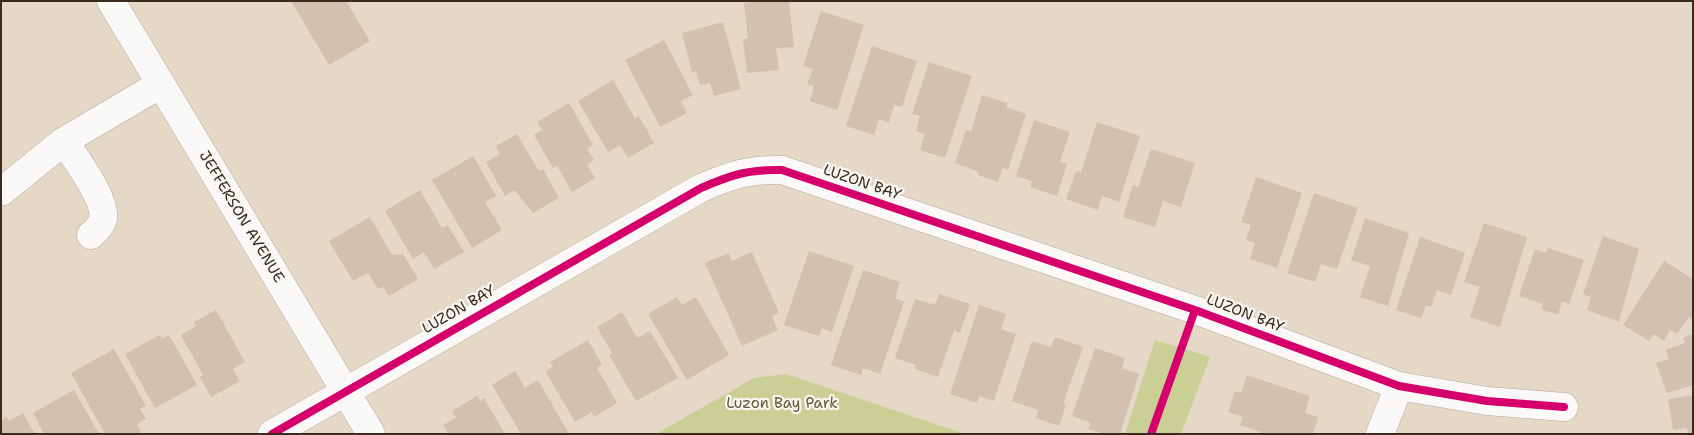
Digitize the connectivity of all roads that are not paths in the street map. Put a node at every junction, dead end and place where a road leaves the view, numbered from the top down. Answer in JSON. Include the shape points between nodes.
{"nodes":[{"id":1,"x":111,"y":1,"type":"edge"},
{"id":2,"x":161,"y":84,"type":"junction"},
{"id":3,"x":64,"y":141,"type":"junction"},
{"id":4,"x":1,"y":192,"type":"edge"},
{"id":5,"x":91,"y":235,"type":"dead end"},
{"id":6,"x":1399,"y":386,"type":"junction"},
{"id":7,"x":345,"y":391,"type":"junction"},
{"id":8,"x":1564,"y":407,"type":"dead end"},
{"id":9,"x":272,"y":434,"type":"edge"},
{"id":10,"x":370,"y":434,"type":"edge"},
{"id":11,"x":1380,"y":434,"type":"edge"}],
"edges":[{"from":1,"to":2,"type":"street","name":"JEFFERSON AVENUE"},
{"from":2,"to":3,"type":"street"},
{"from":2,"to":7,"type":"street","name":"JEFFERSON AVENUE"},
{"from":3,"to":4,"type":"street"},
{"from":3,"to":5,"type":"street","via":[[103,210],[103,220]]},
{"from":6,"to":7,"type":"street","name":"LUZON BAY","via":[[1195,310],[782,170],[755,169],[701,188]]},
{"from":6,"to":8,"type":"street","name":"LUZON BAY","via":[[1487,402]]},
{"from":6,"to":11,"type":"street"},
{"from":7,"to":9,"type":"street","name":"LUZON BAY"},
{"from":7,"to":10,"type":"street","name":"JEFFERSON AVENUE"}]}
